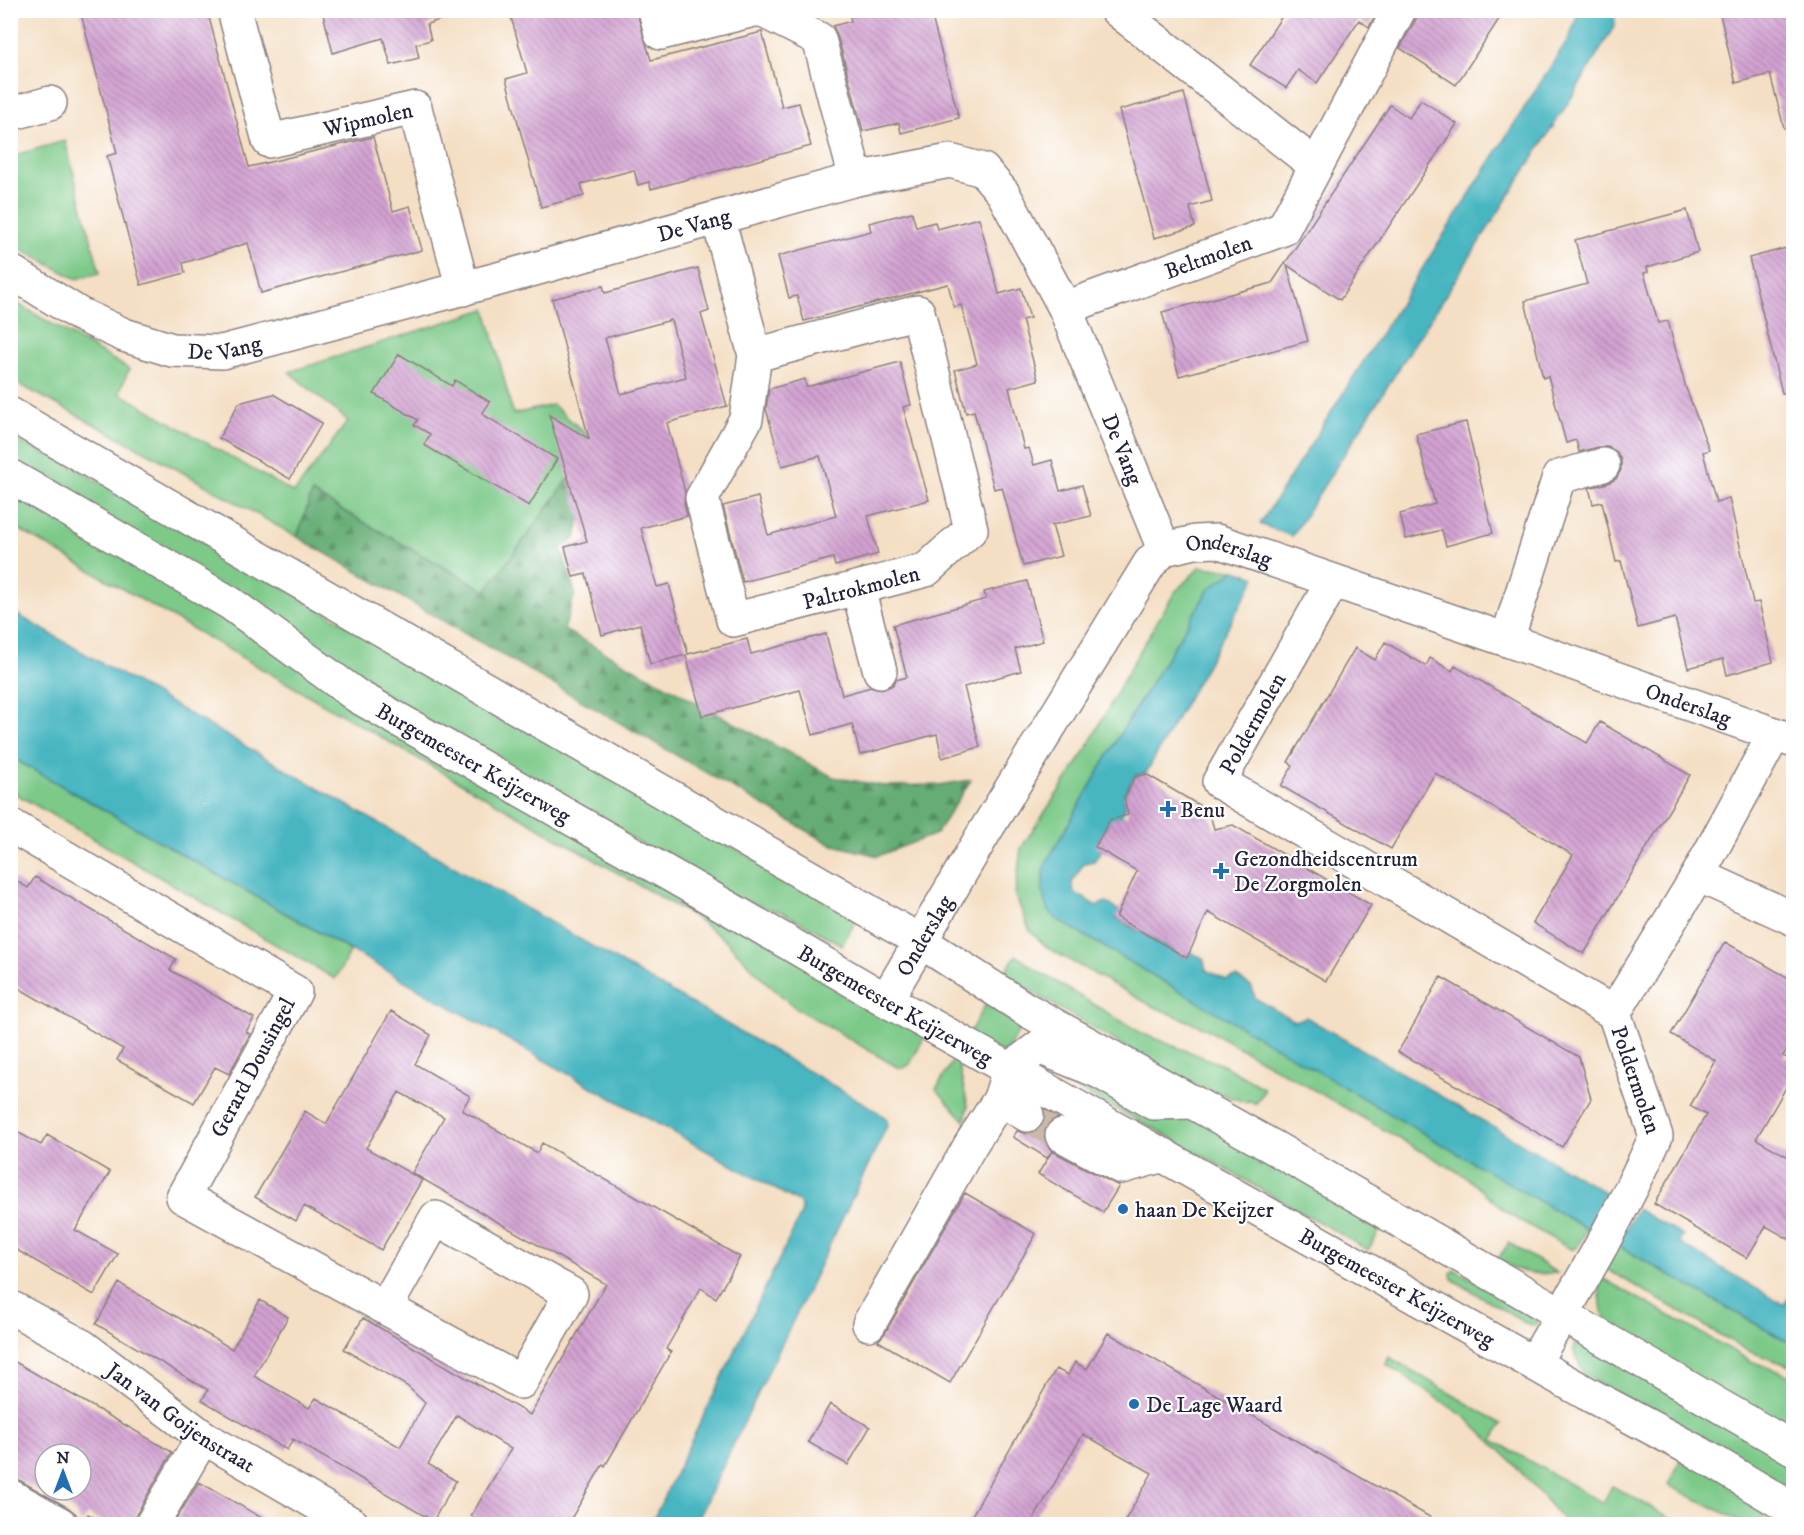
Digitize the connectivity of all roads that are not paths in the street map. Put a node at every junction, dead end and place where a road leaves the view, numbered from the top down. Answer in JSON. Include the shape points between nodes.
{"nodes":[{"id":1,"x":234,"y":10,"type":"edge"},
{"id":2,"x":655,"y":10,"type":"edge"},
{"id":3,"x":754,"y":10,"type":"edge"},
{"id":4,"x":760,"y":10,"type":"edge"},
{"id":5,"x":1117,"y":10,"type":"edge"},
{"id":6,"x":1399,"y":10,"type":"edge"},
{"id":7,"x":1153,"y":23,"type":"edge"},
{"id":8,"x":50,"y":103,"type":"dead end"},
{"id":9,"x":10,"y":114,"type":"edge"},
{"id":10,"x":1316,"y":166,"type":"junction"},
{"id":11,"x":856,"y":179,"type":"junction"},
{"id":12,"x":718,"y":218,"type":"junction"},
{"id":13,"x":10,"y":270,"type":"edge"},
{"id":14,"x":463,"y":289,"type":"junction"},
{"id":15,"x":1065,"y":308,"type":"junction"},
{"id":16,"x":755,"y":355,"type":"junction"},
{"id":17,"x":10,"y":414,"type":"edge"},
{"id":18,"x":1603,"y":465,"type":"dead end"},
{"id":19,"x":10,"y":476,"type":"edge"},
{"id":20,"x":1164,"y":549,"type":"junction"},
{"id":21,"x":1333,"y":581,"type":"junction"},
{"id":22,"x":858,"y":589,"type":"junction"},
{"id":23,"x":1507,"y":640,"type":"junction"},
{"id":24,"x":880,"y":671,"type":"dead end"},
{"id":25,"x":1784,"y":738,"type":"edge"},
{"id":26,"x":10,"y":825,"type":"edge"},
{"id":27,"x":1698,"y":875,"type":"junction"},
{"id":28,"x":1794,"y":919,"type":"edge"},
{"id":29,"x":920,"y":941,"type":"junction"},
{"id":30,"x":885,"y":1000,"type":"junction"},
{"id":31,"x":1614,"y":1013,"type":"junction"},
{"id":32,"x":1011,"y":1094,"type":"junction"},
{"id":33,"x":1193,"y":1102,"type":"junction"},
{"id":34,"x":1062,"y":1135,"type":"tunnel mouth"},
{"id":35,"x":1164,"y":1155,"type":"junction"},
{"id":36,"x":10,"y":1307,"type":"edge"},
{"id":37,"x":385,"y":1308,"type":"junction"},
{"id":38,"x":1562,"y":1315,"type":"junction"},
{"id":39,"x":869,"y":1324,"type":"dead end"},
{"id":40,"x":1534,"y":1363,"type":"junction"},
{"id":41,"x":203,"y":1437,"type":"junction"},
{"id":42,"x":1794,"y":1449,"type":"edge"},
{"id":43,"x":10,"y":1497,"type":"edge"},
{"id":44,"x":1794,"y":1510,"type":"edge"},
{"id":45,"x":60,"y":1524,"type":"edge"},
{"id":46,"x":152,"y":1524,"type":"edge"},
{"id":47,"x":352,"y":1524,"type":"edge"}],
"edges":[{"from":1,"to":14,"type":"street","name":"Wipmolen","via":[[269,141],[415,108]]},
{"from":2,"to":3,"type":"street","via":[[661,33]]},
{"from":4,"to":11,"type":"street","via":[[819,39]]},
{"from":5,"to":7,"type":"street"},
{"from":6,"to":10,"type":"street","name":"Beltmolen"},
{"from":7,"to":10,"type":"street"},
{"from":8,"to":9,"type":"street"},
{"from":10,"to":15,"type":"street","name":"Beltmolen","via":[[1283,229]]},
{"from":11,"to":12,"type":"street","name":"De Vang"},
{"from":11,"to":15,"type":"street","name":"De Vang","via":[[950,161],[983,170],[1004,193]]},
{"from":12,"to":14,"type":"street","name":"De Vang"},
{"from":12,"to":16,"type":"street","name":"Paltrokmolen"},
{"from":13,"to":14,"type":"street","name":"De Vang","via":[[79,314],[124,335],[172,350],[222,352]]},
{"from":15,"to":20,"type":"street","name":"De Vang"},
{"from":16,"to":22,"type":"street","name":"Paltrokmolen","via":[[746,419],[702,498],[733,620]]},
{"from":16,"to":22,"type":"street","name":"Paltrokmolen","via":[[918,312],[972,529],[926,570]]},
{"from":17,"to":29,"type":"street"},
{"from":18,"to":23,"type":"street","via":[[1559,477]]},
{"from":19,"to":30,"type":"street","name":"Burgemeester Keijzerweg","via":[[230,603],[357,696]]},
{"from":20,"to":21,"type":"street","name":"Onderslag","via":[[1218,541]]},
{"from":20,"to":29,"type":"street","name":"Onderslag","via":[[1149,563]]},
{"from":21,"to":23,"type":"street","name":"Onderslag"},
{"from":21,"to":31,"type":"street","name":"Poldermolen","via":[[1219,782]]},
{"from":22,"to":24,"type":"street"},
{"from":23,"to":25,"type":"street","name":"Onderslag"},
{"from":25,"to":27,"type":"street","name":"Poldermolen"},
{"from":26,"to":37,"type":"street","name":"Gerard Dousingel","via":[[295,992],[183,1197]]},
{"from":27,"to":28,"type":"street"},
{"from":27,"to":31,"type":"street","name":"Poldermolen"},
{"from":29,"to":30,"type":"street","name":"Onderslag"},
{"from":29,"to":33,"type":"street","via":[[1027,1010]]},
{"from":30,"to":32,"type":"street","name":"Burgemeester Keijzerweg"},
{"from":31,"to":38,"type":"street","name":"Poldermolen","via":[[1656,1136]]},
{"from":32,"to":33,"type":"street","via":[[1040,1047],[1100,1072],[1154,1103]]},
{"from":32,"to":35,"type":"street","name":"Burgemeester Keijzerweg"},
{"from":32,"to":39,"type":"street","via":[[971,1144]]},
{"from":33,"to":38,"type":"street"},
{"from":34,"to":35,"type":"street","via":[[1121,1167]]},
{"from":35,"to":40,"type":"street","name":"Burgemeester Keijzerweg"},
{"from":36,"to":41,"type":"street","name":"Jan van Goijenstraat","via":[[82,1347]]},
{"from":37,"to":37,"type":"street","name":"Gerard Dousingel","via":[[436,1218],[571,1294],[521,1382]]},
{"from":38,"to":40,"type":"street","name":"Poldermolen"},
{"from":38,"to":42,"type":"street"},
{"from":40,"to":44,"type":"street","name":"Burgemeester Keijzerweg","via":[[1700,1453]]},
{"from":41,"to":46,"type":"street"},
{"from":41,"to":47,"type":"street","name":"Jan van Goijenstraat"},
{"from":43,"to":45,"type":"street"}]}
